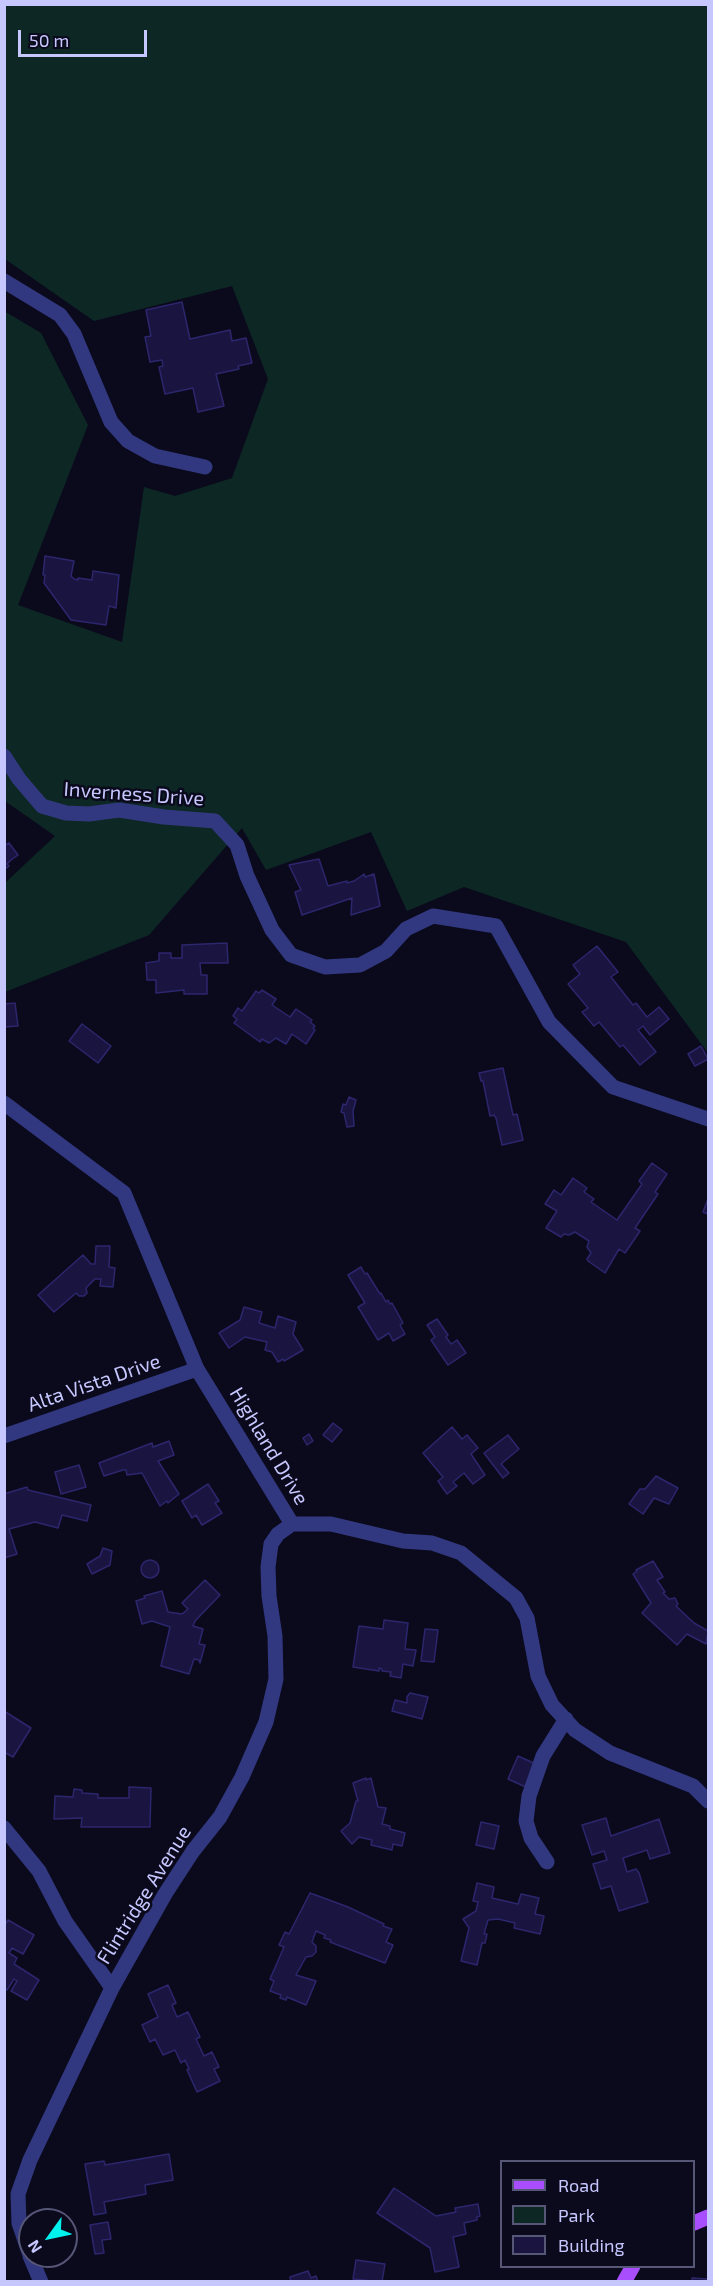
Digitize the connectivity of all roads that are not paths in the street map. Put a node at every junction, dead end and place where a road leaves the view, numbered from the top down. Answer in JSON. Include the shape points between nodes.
{"nodes":[{"id":1,"x":4,"y":281,"type":"edge"},
{"id":2,"x":206,"y":467,"type":"dead end"},
{"id":3,"x":4,"y":756,"type":"edge"},
{"id":4,"x":4,"y":1103,"type":"edge"},
{"id":5,"x":708,"y":1119,"type":"edge"},
{"id":6,"x":197,"y":1369,"type":"junction"},
{"id":7,"x":4,"y":1436,"type":"edge"},
{"id":8,"x":292,"y":1524,"type":"junction"},
{"id":9,"x":566,"y":1719,"type":"junction"},
{"id":10,"x":708,"y":1801,"type":"edge"},
{"id":11,"x":4,"y":1828,"type":"edge"},
{"id":12,"x":547,"y":1862,"type":"dead end"},
{"id":13,"x":112,"y":1988,"type":"junction"},
{"id":14,"x":12,"y":2207,"type":"edge"},
{"id":15,"x":35,"y":2268,"type":"edge"},
{"id":16,"x":632,"y":2268,"type":"edge"},
{"id":17,"x":41,"y":2282,"type":"edge"},
{"id":18,"x":624,"y":2282,"type":"edge"}],
"edges":[{"from":1,"to":2,"type":"street","via":[[60,315],[74,334],[111,422],[128,441],[155,456]]},
{"from":3,"to":5,"type":"street","name":"Inverness Drive","via":[[42,806],[66,813],[119,810],[215,821],[237,845],[272,930],[291,956],[325,967],[360,965],[386,951],[406,929],[433,916],[496,926],[549,1022],[613,1087]]},
{"from":4,"to":6,"type":"street","name":"Highland Drive","via":[[124,1193]]},
{"from":6,"to":7,"type":"street","name":"Alta Vista Drive"},
{"from":6,"to":8,"type":"street","name":"Highland Drive"},
{"from":8,"to":9,"type":"street","name":"Highland Drive","via":[[331,1524],[403,1541],[432,1543],[461,1553],[516,1598],[527,1618],[538,1676],[552,1705]]},
{"from":8,"to":13,"type":"street","name":"Flintridge Avenue","via":[[272,1544],[268,1567],[276,1679],[266,1722],[220,1817],[165,1894]]},
{"from":9,"to":10,"type":"street","name":"Highland Drive","via":[[610,1753],[693,1786]]},
{"from":9,"to":12,"type":"street","via":[[543,1756],[529,1796],[526,1821],[531,1838]]},
{"from":11,"to":13,"type":"street","via":[[39,1871],[65,1921]]},
{"from":13,"to":14,"type":"street","name":"Flintridge Avenue","via":[[30,2160]]},
{"from":15,"to":17,"type":"street","name":"Flintridge Avenue"},
{"from":16,"to":18,"type":"main road"}]}
